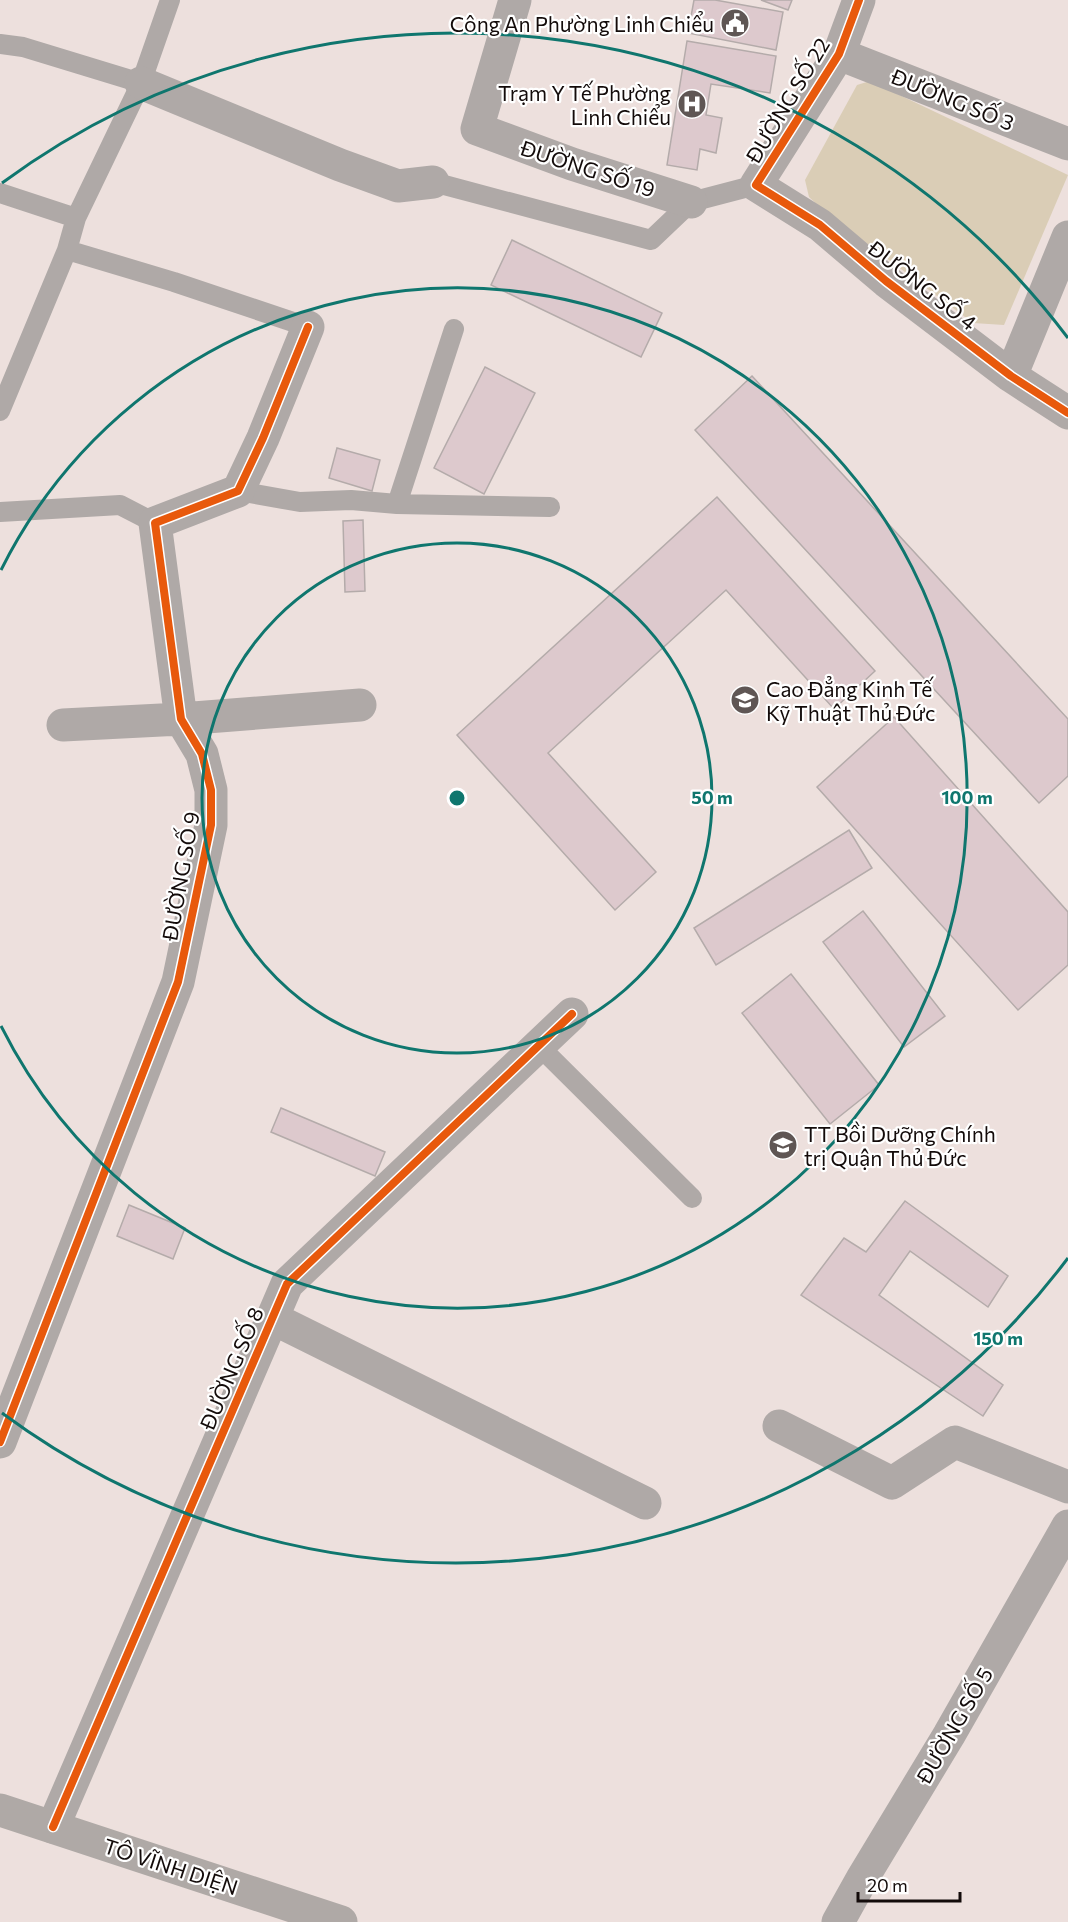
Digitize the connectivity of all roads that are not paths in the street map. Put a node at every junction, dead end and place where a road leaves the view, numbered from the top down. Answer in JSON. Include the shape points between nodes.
{"nodes":[{"id":1,"x":170,"y":0,"type":"edge"},
{"id":2,"x":515,"y":0,"type":"edge"},
{"id":3,"x":859,"y":0,"type":"edge"},
{"id":4,"x":0,"y":44,"type":"edge"},
{"id":5,"x":839,"y":54,"type":"junction"},
{"id":6,"x":141,"y":83,"type":"junction"},
{"id":7,"x":1068,"y":144,"type":"edge"},
{"id":8,"x":433,"y":182,"type":"joint"},
{"id":9,"x":756,"y":185,"type":"junction"},
{"id":10,"x":0,"y":193,"type":"edge"},
{"id":11,"x":691,"y":202,"type":"junction"},
{"id":12,"x":76,"y":218,"type":"junction"},
{"id":13,"x":1068,"y":237,"type":"edge"},
{"id":14,"x":67,"y":250,"type":"junction"},
{"id":15,"x":308,"y":327,"type":"joint"},
{"id":16,"x":454,"y":329,"type":"dead end"},
{"id":17,"x":1011,"y":376,"type":"junction"},
{"id":18,"x":0,"y":411,"type":"edge"},
{"id":19,"x":1068,"y":413,"type":"edge"},
{"id":20,"x":238,"y":491,"type":"junction"},
{"id":21,"x":397,"y":504,"type":"junction"},
{"id":22,"x":550,"y":507,"type":"dead end"},
{"id":23,"x":0,"y":512,"type":"edge"},
{"id":24,"x":155,"y":523,"type":"junction"},
{"id":25,"x":360,"y":705,"type":"dead end"},
{"id":26,"x":181,"y":719,"type":"junction"},
{"id":27,"x":63,"y":725,"type":"dead end"},
{"id":28,"x":572,"y":1014,"type":"dead end"},
{"id":29,"x":538,"y":1046,"type":"junction"},
{"id":30,"x":692,"y":1198,"type":"dead end"},
{"id":31,"x":272,"y":1318,"type":"junction"},
{"id":32,"x":779,"y":1425,"type":"dead end"},
{"id":33,"x":0,"y":1442,"type":"edge"},
{"id":34,"x":1068,"y":1487,"type":"edge"},
{"id":35,"x":645,"y":1503,"type":"dead end"},
{"id":36,"x":1068,"y":1526,"type":"edge"},
{"id":37,"x":0,"y":1810,"type":"edge"},
{"id":38,"x":53,"y":1827,"type":"junction"},
{"id":39,"x":341,"y":1922,"type":"edge"},
{"id":40,"x":838,"y":1922,"type":"edge"}],
"edges":[{"from":1,"to":6,"type":"lane"},
{"from":2,"to":11,"type":"street","name":"ĐƯỜNG SỐ 19","via":[[477,129],[572,165]]},
{"from":3,"to":5,"type":"street","name":"ĐƯỜNG SỐ 22"},
{"from":4,"to":6,"type":"lane","via":[[23,47]]},
{"from":5,"to":7,"type":"street","name":"ĐƯỜNG SỐ 3"},
{"from":5,"to":9,"type":"street","name":"ĐƯỜNG SỐ 22"},
{"from":6,"to":8,"type":"street","via":[[398,186]]},
{"from":6,"to":12,"type":"lane"},
{"from":8,"to":11,"type":"lane","via":[[651,240]]},
{"from":9,"to":11,"type":"lane"},
{"from":9,"to":17,"type":"street","name":"ĐƯỜNG SỐ 4","via":[[820,225]]},
{"from":10,"to":12,"type":"lane"},
{"from":12,"to":14,"type":"lane"},
{"from":13,"to":17,"type":"street"},
{"from":14,"to":15,"type":"lane"},
{"from":14,"to":18,"type":"lane"},
{"from":15,"to":20,"type":"street"},
{"from":16,"to":21,"type":"lane"},
{"from":17,"to":19,"type":"street","name":"ĐƯỜNG SỐ 4"},
{"from":20,"to":21,"type":"lane","via":[[300,502],[351,500]]},
{"from":20,"to":24,"type":"street"},
{"from":21,"to":22,"type":"lane"},
{"from":23,"to":24,"type":"lane","via":[[120,505]]},
{"from":24,"to":26,"type":"street","name":"ĐƯỜNG SỐ 9"},
{"from":25,"to":26,"type":"street"},
{"from":26,"to":27,"type":"street"},
{"from":26,"to":33,"type":"street","name":"ĐƯỜNG SỐ 9","via":[[202,754],[211,790],[211,825],[178,982]]},
{"from":28,"to":29,"type":"street","name":"ĐƯỜNG SỐ 8"},
{"from":29,"to":30,"type":"lane"},
{"from":29,"to":31,"type":"street","name":"ĐƯỜNG SỐ 8","via":[[287,1284]]},
{"from":31,"to":35,"type":"street"},
{"from":31,"to":38,"type":"street","name":"ĐƯỜNG SỐ 8"},
{"from":32,"to":34,"type":"street","via":[[892,1483],[955,1442]]},
{"from":36,"to":40,"type":"street","name":"ĐƯỜNG SỐ 5"},
{"from":37,"to":38,"type":"street","name":"TÔ VĨNH DIỆN"},
{"from":38,"to":39,"type":"street","name":"TÔ VĨNH DIỆN"}]}
